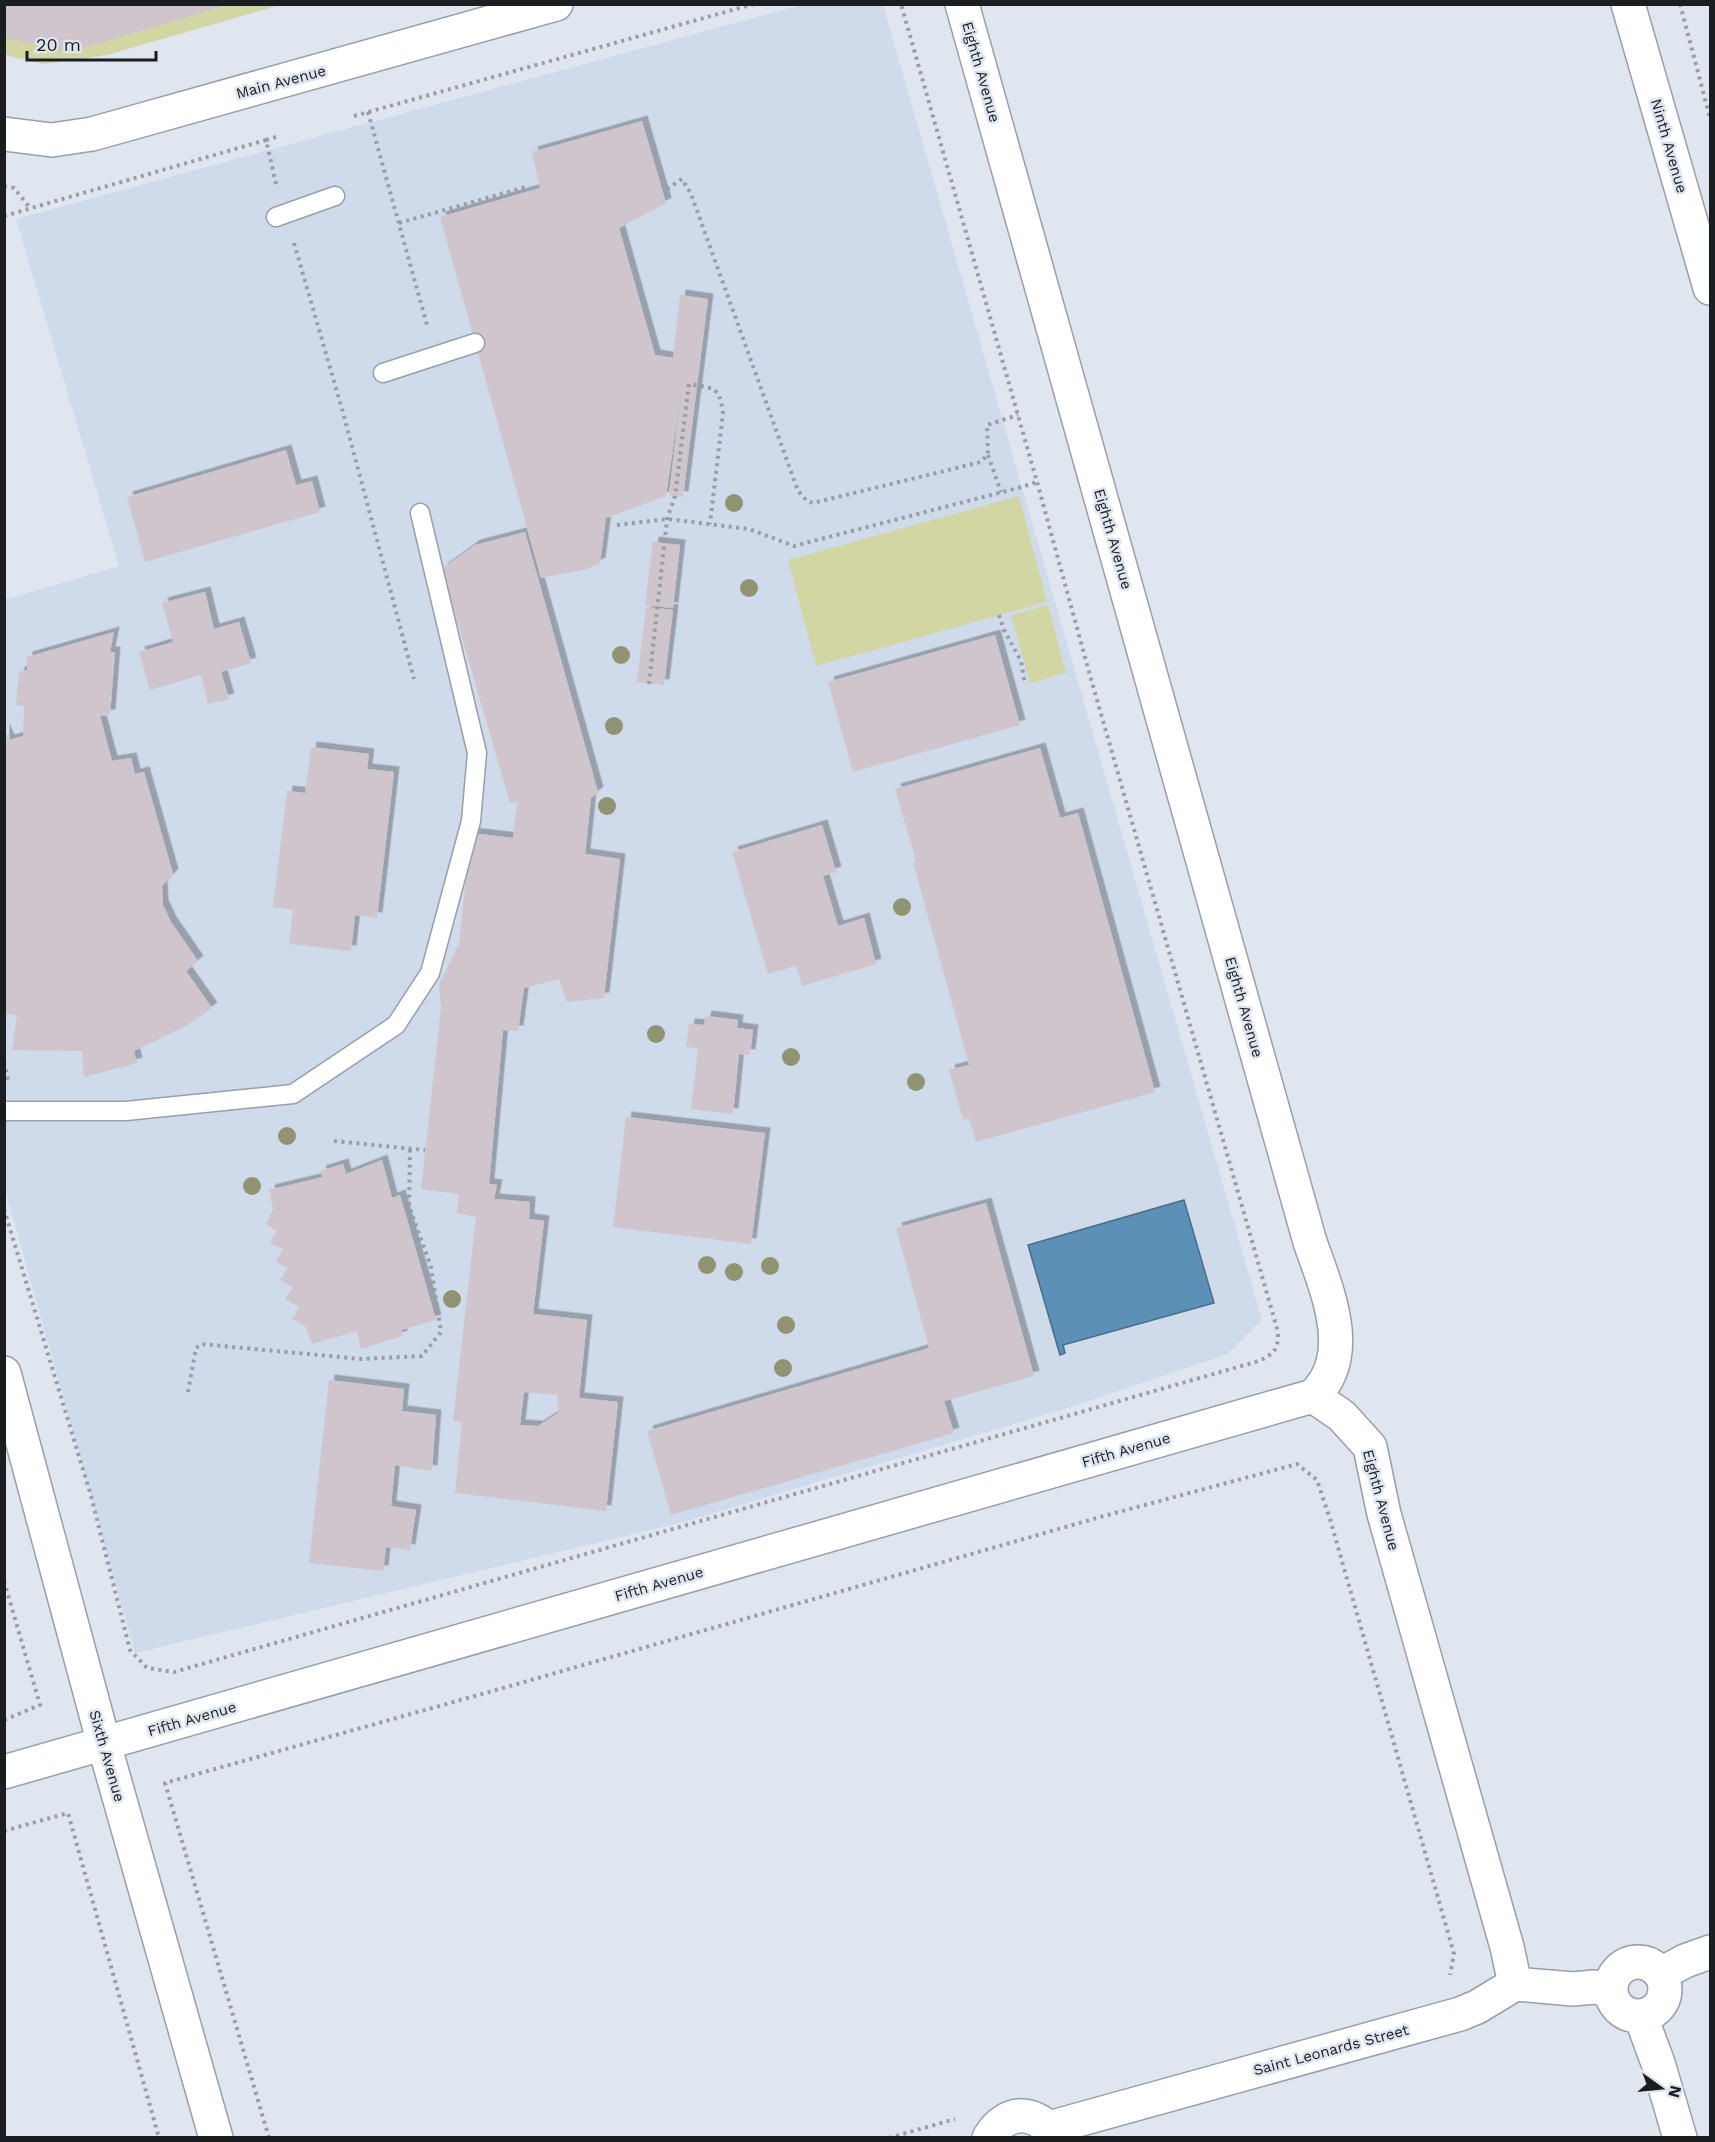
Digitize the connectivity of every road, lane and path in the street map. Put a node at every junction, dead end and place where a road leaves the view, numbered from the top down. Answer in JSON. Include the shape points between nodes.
{"nodes":[{"id":1,"x":555,"y":4,"type":"edge"},
{"id":2,"x":754,"y":4,"type":"edge"},
{"id":3,"x":901,"y":4,"type":"edge"},
{"id":4,"x":962,"y":4,"type":"edge"},
{"id":5,"x":1628,"y":4,"type":"edge"},
{"id":6,"x":1680,"y":4,"type":"edge"},
{"id":7,"x":368,"y":112,"type":"junction"},
{"id":8,"x":354,"y":116,"type":"dead end"},
{"id":9,"x":1710,"y":118,"type":"edge"},
{"id":10,"x":4,"y":134,"type":"edge"},
{"id":11,"x":276,"y":137,"type":"dead end"},
{"id":12,"x":266,"y":140,"type":"junction"},
{"id":13,"x":4,"y":186,"type":"edge"},
{"id":14,"x":529,"y":186,"type":"dead end"},
{"id":15,"x":667,"y":189,"type":"dead end"},
{"id":16,"x":335,"y":195,"type":"dead end"},
{"id":17,"x":30,"y":208,"type":"junction"},
{"id":18,"x":280,"y":215,"type":"junction"},
{"id":19,"x":4,"y":216,"type":"edge"},
{"id":20,"x":399,"y":223,"type":"junction"},
{"id":21,"x":1710,"y":288,"type":"edge"},
{"id":22,"x":475,"y":344,"type":"dead end"},
{"id":23,"x":435,"y":356,"type":"junction"},
{"id":24,"x":382,"y":373,"type":"dead end"},
{"id":25,"x":1018,"y":415,"type":"junction"},
{"id":26,"x":988,"y":454,"type":"junction"},
{"id":27,"x":1037,"y":482,"type":"junction"},
{"id":28,"x":1001,"y":492,"type":"junction"},
{"id":29,"x":420,"y":513,"type":"dead end"},
{"id":30,"x":667,"y":519,"type":"junction"},
{"id":31,"x":710,"y":524,"type":"junction"},
{"id":32,"x":618,"y":525,"type":"dead end"},
{"id":33,"x":999,"y":615,"type":"dead end"},
{"id":34,"x":414,"y":679,"type":"dead end"},
{"id":35,"x":649,"y":684,"type":"dead end"},
{"id":36,"x":1025,"y":684,"type":"dead end"},
{"id":37,"x":4,"y":1111,"type":"edge"},
{"id":38,"x":334,"y":1141,"type":"dead end"},
{"id":39,"x":410,"y":1148,"type":"junction"},
{"id":40,"x":425,"y":1150,"type":"dead end"},
{"id":41,"x":4,"y":1209,"type":"edge"},
{"id":42,"x":4,"y":1373,"type":"edge"},
{"id":43,"x":188,"y":1392,"type":"dead end"},
{"id":44,"x":1313,"y":1396,"type":"junction"},
{"id":45,"x":4,"y":1581,"type":"edge"},
{"id":46,"x":4,"y":1720,"type":"edge"},
{"id":47,"x":104,"y":1744,"type":"junction"},
{"id":48,"x":4,"y":1772,"type":"edge"},
{"id":49,"x":4,"y":1831,"type":"edge"},
{"id":50,"x":1710,"y":1952,"type":"edge"},
{"id":51,"x":1661,"y":1974,"type":"junction"},
{"id":52,"x":1449,"y":1978,"type":"dead end"},
{"id":53,"x":1515,"y":1984,"type":"junction"},
{"id":54,"x":1610,"y":1989,"type":"junction"},
{"id":55,"x":1641,"y":2017,"type":"junction"},
{"id":56,"x":956,"y":2118,"type":"dead end"},
{"id":57,"x":1052,"y":2132,"type":"edge"},
{"id":58,"x":159,"y":2138,"type":"edge"},
{"id":59,"x":216,"y":2138,"type":"edge"},
{"id":60,"x":269,"y":2138,"type":"edge"},
{"id":61,"x":889,"y":2138,"type":"edge"},
{"id":62,"x":989,"y":2138,"type":"edge"},
{"id":63,"x":1680,"y":2138,"type":"edge"}],
"edges":[{"from":1,"to":10,"type":"street","name":"Main Avenue","via":[[92,134],[52,140]]},
{"from":2,"to":7,"type":"path"},
{"from":3,"to":25,"type":"path"},
{"from":4,"to":44,"type":"street","name":"Eighth Avenue","via":[[1310,1242],[1332,1308],[1336,1349],[1333,1368],[1324,1386]]},
{"from":5,"to":21,"type":"street","name":"Ninth Avenue"},
{"from":6,"to":9,"type":"path"},
{"from":7,"to":8,"type":"path"},
{"from":7,"to":20,"type":"path"},
{"from":11,"to":12,"type":"path"},
{"from":12,"to":17,"type":"path"},
{"from":12,"to":18,"type":"path"},
{"from":13,"to":17,"type":"path","via":[[14,188]]},
{"from":14,"to":20,"type":"path"},
{"from":15,"to":26,"type":"path","via":[[682,179],[692,194],[798,491],[807,501],[813,503],[981,462]]},
{"from":16,"to":18,"type":"lane"},
{"from":17,"to":19,"type":"path"},
{"from":18,"to":34,"type":"path","via":[[342,409]]},
{"from":20,"to":23,"type":"path"},
{"from":22,"to":23,"type":"lane"},
{"from":23,"to":24,"type":"lane"},
{"from":25,"to":26,"type":"path","via":[[987,425]]},
{"from":25,"to":27,"type":"path"},
{"from":26,"to":28,"type":"path"},
{"from":27,"to":28,"type":"path"},
{"from":27,"to":41,"type":"path","via":[[1278,1332],[1273,1354],[174,1672],[147,1668],[130,1650],[91,1496]]},
{"from":28,"to":31,"type":"path","via":[[794,546],[749,529]]},
{"from":29,"to":37,"type":"lane","via":[[477,753],[471,821],[430,973],[396,1025],[293,1094],[126,1111]]},
{"from":30,"to":31,"type":"path"},
{"from":30,"to":31,"type":"path","via":[[675,496],[689,384],[714,389],[721,396],[723,413]]},
{"from":30,"to":32,"type":"path"},
{"from":30,"to":35,"type":"path"},
{"from":33,"to":36,"type":"path","via":[[1021,661]]},
{"from":38,"to":39,"type":"path"},
{"from":39,"to":40,"type":"path"},
{"from":39,"to":43,"type":"path","via":[[409,1206],[431,1267],[441,1332],[422,1356],[361,1359],[201,1344],[196,1348]]},
{"from":42,"to":47,"type":"street","name":"Sixth Avenue"},
{"from":44,"to":47,"type":"street","name":"Fifth Avenue"},
{"from":44,"to":53,"type":"street","name":"Eighth Avenue","via":[[1342,1416],[1370,1448],[1384,1514]]},
{"from":45,"to":46,"type":"path","via":[[40,1705]]},
{"from":47,"to":48,"type":"street","name":"Fifth Avenue"},
{"from":47,"to":59,"type":"street","name":"Sixth Avenue"},
{"from":49,"to":58,"type":"path","via":[[68,1813]]},
{"from":50,"to":51,"type":"street"},
{"from":51,"to":54,"type":"street","via":[[1648,1963],[1630,1963],[1616,1973]]},
{"from":51,"to":55,"type":"street","via":[[1665,1983],[1663,2001],[1650,2015]]},
{"from":52,"to":60,"type":"path","via":[[1454,1954],[1330,1519],[1317,1480],[1297,1464],[1104,1515],[165,1783]]},
{"from":53,"to":54,"type":"street"},
{"from":53,"to":57,"type":"street","name":"Saint Leonards Street","via":[[1460,2014]]},
{"from":54,"to":55,"type":"street","via":[[1617,2007]]},
{"from":55,"to":63,"type":"street"},
{"from":56,"to":61,"type":"path"},
{"from":57,"to":62,"type":"street","via":[[1038,2119],[1010,2117],[998,2124]]}]}
